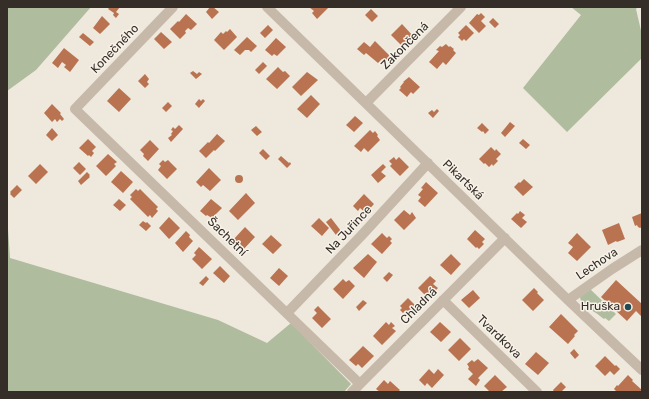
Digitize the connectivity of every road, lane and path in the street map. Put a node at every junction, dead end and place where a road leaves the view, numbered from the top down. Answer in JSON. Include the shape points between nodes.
{"nodes":[{"id":1,"x":173,"y":7,"type":"edge"},
{"id":2,"x":267,"y":7,"type":"edge"},
{"id":3,"x":461,"y":7,"type":"edge"},
{"id":4,"x":366,"y":103,"type":"junction"},
{"id":5,"x":75,"y":109,"type":"joint"},
{"id":6,"x":428,"y":163,"type":"junction"},
{"id":7,"x":505,"y":238,"type":"junction"},
{"id":8,"x":642,"y":250,"type":"edge"},
{"id":9,"x":443,"y":300,"type":"junction"},
{"id":10,"x":568,"y":300,"type":"junction"},
{"id":11,"x":287,"y":313,"type":"junction"},
{"id":12,"x":642,"y":370,"type":"edge"},
{"id":13,"x":360,"y":384,"type":"junction"},
{"id":14,"x":352,"y":392,"type":"edge"},
{"id":15,"x":537,"y":392,"type":"edge"}],
"edges":[{"from":1,"to":5,"type":"street","name":"Konečného"},
{"from":2,"to":4,"type":"street","name":"Pikartská"},
{"from":3,"to":4,"type":"street","name":"Zakončená"},
{"from":4,"to":6,"type":"street","name":"Pikartská"},
{"from":5,"to":11,"type":"street","name":"Šachetní"},
{"from":6,"to":7,"type":"street","name":"Pikartská"},
{"from":6,"to":11,"type":"street","name":"Na Juřince"},
{"from":7,"to":9,"type":"street","name":"Chladná"},
{"from":7,"to":10,"type":"street","name":"Pikartská"},
{"from":8,"to":10,"type":"street","name":"Lechova"},
{"from":9,"to":13,"type":"street","name":"Chladná"},
{"from":9,"to":15,"type":"street","name":"Tvardkova"},
{"from":10,"to":12,"type":"street","name":"Pikartská"},
{"from":11,"to":13,"type":"street","name":"Šachetní"},
{"from":13,"to":14,"type":"street","name":"Chladná"}]}
